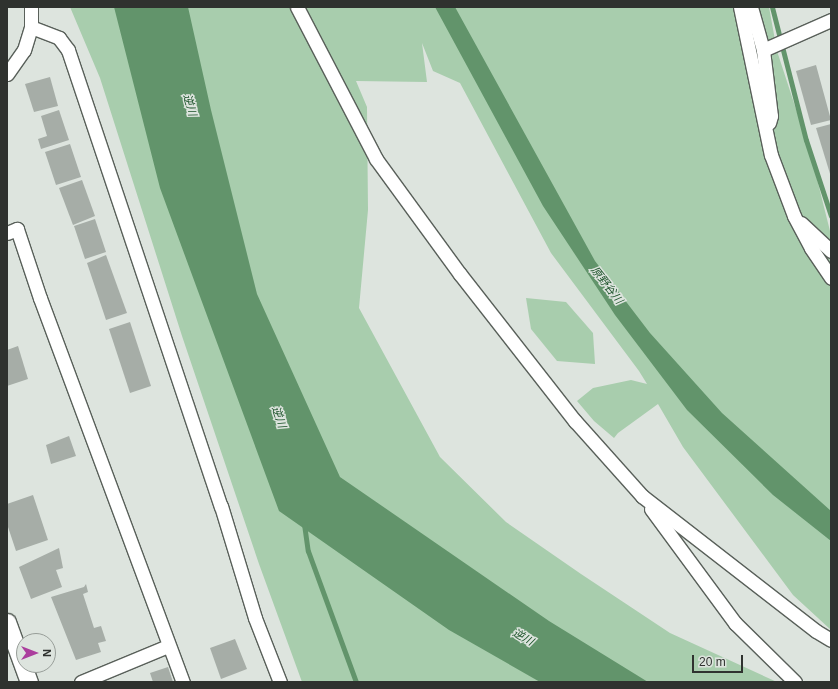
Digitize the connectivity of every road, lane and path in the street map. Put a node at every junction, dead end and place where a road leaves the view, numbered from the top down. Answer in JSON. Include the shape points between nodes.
{"nodes":[{"id":1,"x":31,"y":7,"type":"edge"},
{"id":2,"x":297,"y":7,"type":"edge"},
{"id":3,"x":740,"y":7,"type":"edge"},
{"id":4,"x":750,"y":7,"type":"edge"},
{"id":5,"x":831,"y":20,"type":"edge"},
{"id":6,"x":31,"y":27,"type":"junction"},
{"id":7,"x":764,"y":50,"type":"junction"},
{"id":8,"x":7,"y":74,"type":"edge"},
{"id":9,"x":766,"y":135,"type":"junction"},
{"id":10,"x":794,"y":216,"type":"junction"},
{"id":11,"x":7,"y":233,"type":"edge"},
{"id":12,"x":831,"y":251,"type":"edge"},
{"id":13,"x":831,"y":278,"type":"edge"},
{"id":14,"x":642,"y":496,"type":"junction"},
{"id":15,"x":7,"y":622,"type":"edge"},
{"id":16,"x":831,"y":640,"type":"edge"},
{"id":17,"x":168,"y":646,"type":"junction"},
{"id":18,"x":30,"y":682,"type":"edge"},
{"id":19,"x":80,"y":682,"type":"edge"},
{"id":20,"x":183,"y":682,"type":"edge"},
{"id":21,"x":280,"y":682,"type":"edge"},
{"id":22,"x":795,"y":682,"type":"edge"}],
"edges":[{"from":1,"to":6,"type":"street"},
{"from":2,"to":14,"type":"street","via":[[376,159],[460,274],[575,421]]},
{"from":3,"to":9,"type":"street"},
{"from":4,"to":7,"type":"street"},
{"from":5,"to":7,"type":"street"},
{"from":6,"to":8,"type":"street","via":[[24,50]]},
{"from":6,"to":21,"type":"street","via":[[59,38],[68,50],[221,506],[255,618]]},
{"from":7,"to":9,"type":"street","via":[[770,116]]},
{"from":9,"to":10,"type":"street"},
{"from":10,"to":12,"type":"street"},
{"from":10,"to":13,"type":"street","via":[[810,248]]},
{"from":11,"to":17,"type":"street","via":[[17,229]]},
{"from":14,"to":16,"type":"street"},
{"from":14,"to":22,"type":"street","via":[[735,623]]},
{"from":15,"to":18,"type":"street"},
{"from":17,"to":19,"type":"street"},
{"from":17,"to":20,"type":"street"}]}
